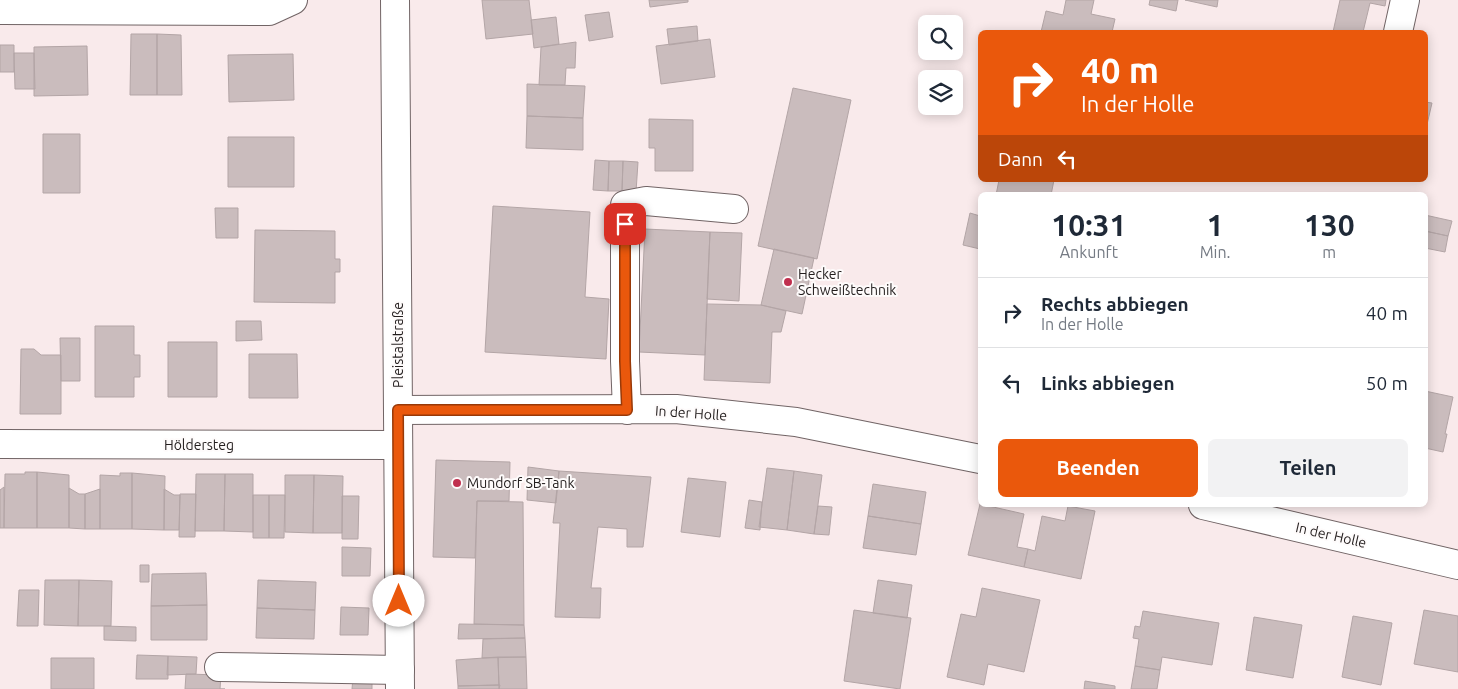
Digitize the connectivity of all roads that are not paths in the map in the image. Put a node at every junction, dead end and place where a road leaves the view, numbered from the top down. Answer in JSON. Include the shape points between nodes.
{"nodes":[{"id":1,"x":293,"y":0,"type":"edge"},
{"id":2,"x":395,"y":0,"type":"edge"},
{"id":3,"x":1405,"y":0,"type":"edge"},
{"id":4,"x":0,"y":10,"type":"edge"},
{"id":5,"x":1398,"y":30,"type":"edge"},
{"id":6,"x":734,"y":208,"type":"dead end"},
{"id":7,"x":398,"y":410,"type":"junction"},
{"id":8,"x":627,"y":410,"type":"junction"},
{"id":9,"x":0,"y":444,"type":"edge"},
{"id":10,"x":398,"y":445,"type":"junction"},
{"id":11,"x":978,"y":459,"type":"edge"},
{"id":12,"x":1212,"y":507,"type":"edge"},
{"id":13,"x":1458,"y":564,"type":"edge"},
{"id":14,"x":219,"y":667,"type":"dead end"},
{"id":15,"x":400,"y":680,"type":"edge"}],
"edges":[{"from":1,"to":4,"type":"street","via":[[269,10]]},
{"from":2,"to":7,"type":"street","name":"Pleistalstraße"},
{"from":3,"to":5,"type":"street"},
{"from":6,"to":8,"type":"street","via":[[646,201],[625,204]]},
{"from":7,"to":8,"type":"street","name":"In der Holle"},
{"from":7,"to":10,"type":"street","name":"Pleistalstraße"},
{"from":8,"to":11,"type":"street","name":"In der Holle","via":[[676,410],[796,422]]},
{"from":9,"to":10,"type":"street","name":"Höldersteg"},
{"from":10,"to":15,"type":"street","name":"Pleistalstraße"},
{"from":12,"to":13,"type":"street","name":"In der Holle"},
{"from":14,"to":15,"type":"street"}]}
